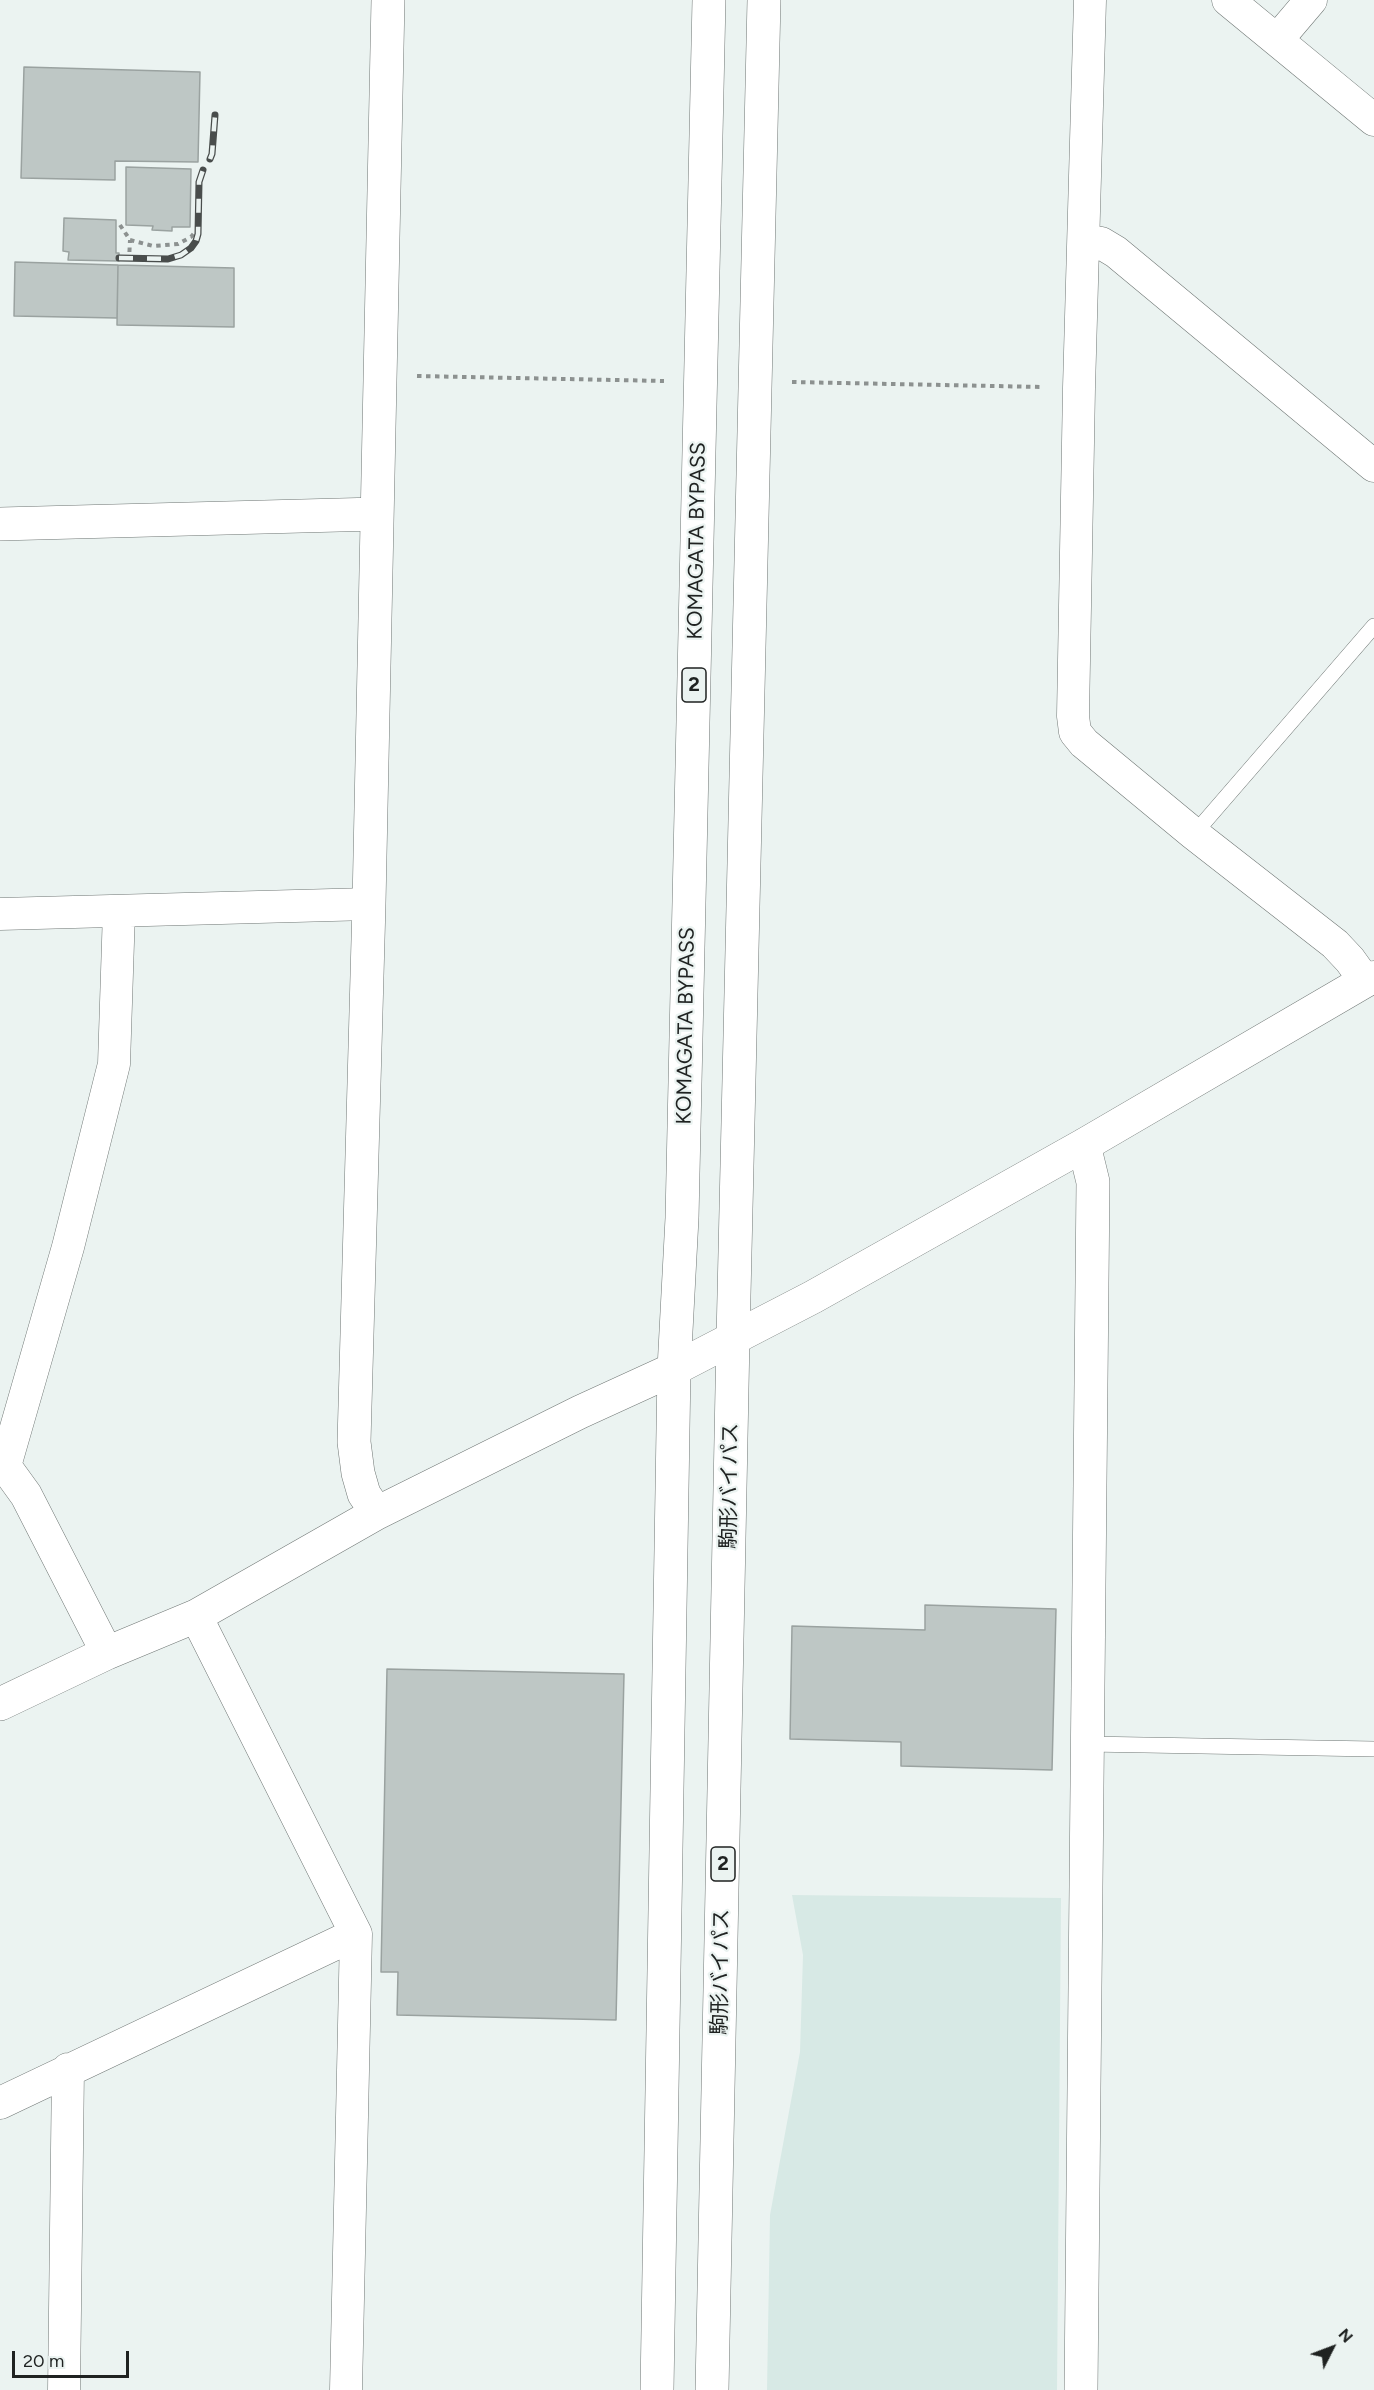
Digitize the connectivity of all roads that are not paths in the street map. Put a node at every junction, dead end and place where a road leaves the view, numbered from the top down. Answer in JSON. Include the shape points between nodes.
{"nodes":[{"id":1,"x":388,"y":0,"type":"edge"},
{"id":2,"x":709,"y":0,"type":"edge"},
{"id":3,"x":764,"y":0,"type":"edge"},
{"id":4,"x":1090,"y":0,"type":"edge"},
{"id":5,"x":1228,"y":0,"type":"edge"},
{"id":6,"x":1311,"y":0,"type":"edge"},
{"id":7,"x":1277,"y":40,"type":"junction"},
{"id":8,"x":1374,"y":120,"type":"edge"},
{"id":9,"x":1084,"y":240,"type":"junction"},
{"id":10,"x":1374,"y":466,"type":"edge"},
{"id":11,"x":377,"y":514,"type":"junction"},
{"id":12,"x":0,"y":524,"type":"edge"},
{"id":13,"x":1374,"y":626,"type":"edge"},
{"id":14,"x":1194,"y":834,"type":"junction"},
{"id":15,"x":369,"y":904,"type":"junction"},
{"id":16,"x":119,"y":911,"type":"junction"},
{"id":17,"x":0,"y":914,"type":"edge"},
{"id":18,"x":1369,"y":979,"type":"edge"},
{"id":19,"x":1084,"y":1145,"type":"junction"},
{"id":20,"x":734,"y":1338,"type":"junction"},
{"id":21,"x":674,"y":1369,"type":"junction"},
{"id":22,"x":2,"y":1467,"type":"edge"},
{"id":23,"x":377,"y":1513,"type":"junction"},
{"id":24,"x":196,"y":1616,"type":"junction"},
{"id":25,"x":108,"y":1653,"type":"junction"},
{"id":26,"x":0,"y":1704,"type":"edge"},
{"id":27,"x":1088,"y":1744,"type":"junction"},
{"id":28,"x":1374,"y":1749,"type":"edge"},
{"id":29,"x":356,"y":1934,"type":"junction"},
{"id":30,"x":68,"y":2069,"type":"junction"},
{"id":31,"x":0,"y":2103,"type":"edge"},
{"id":32,"x":64,"y":2390,"type":"edge"},
{"id":33,"x":346,"y":2390,"type":"edge"},
{"id":34,"x":657,"y":2390,"type":"edge"},
{"id":35,"x":712,"y":2390,"type":"edge"},
{"id":36,"x":1082,"y":2390,"type":"edge"}],
"edges":[{"from":1,"to":11,"type":"main road"},
{"from":2,"to":21,"type":"main road","name":"KOMAGATA BYPASS","number":"2","via":[[682,1218]]},
{"from":3,"to":20,"type":"main road","number":"2"},
{"from":4,"to":9,"type":"street"},
{"from":5,"to":7,"type":"street"},
{"from":6,"to":7,"type":"street"},
{"from":7,"to":8,"type":"street"},
{"from":9,"to":10,"type":"street","via":[[1101,243],[1116,252]]},
{"from":9,"to":14,"type":"street","via":[[1075,732]]},
{"from":11,"to":12,"type":"main road"},
{"from":11,"to":15,"type":"main road"},
{"from":13,"to":14,"type":"lane"},
{"from":14,"to":18,"type":"street","via":[[1335,944]]},
{"from":15,"to":16,"type":"street"},
{"from":15,"to":23,"type":"main road","via":[[354,1443],[364,1494]]},
{"from":16,"to":17,"type":"street"},
{"from":16,"to":22,"type":"street","via":[[114,1064],[68,1246]]},
{"from":18,"to":19,"type":"main road"},
{"from":19,"to":20,"type":"main road"},
{"from":19,"to":27,"type":"main road","via":[[1093,1182]]},
{"from":20,"to":21,"type":"main road"},
{"from":20,"to":35,"type":"main road","name":"駒形バイパス","number":"2"},
{"from":21,"to":23,"type":"main road"},
{"from":21,"to":34,"type":"main road","number":"2"},
{"from":22,"to":25,"type":"street","via":[[26,1495]]},
{"from":23,"to":24,"type":"main road"},
{"from":24,"to":25,"type":"main road"},
{"from":24,"to":29,"type":"street"},
{"from":25,"to":26,"type":"main road"},
{"from":27,"to":28,"type":"lane"},
{"from":27,"to":36,"type":"main road"},
{"from":29,"to":30,"type":"street"},
{"from":29,"to":33,"type":"street"},
{"from":30,"to":31,"type":"street"},
{"from":30,"to":32,"type":"street"}]}
